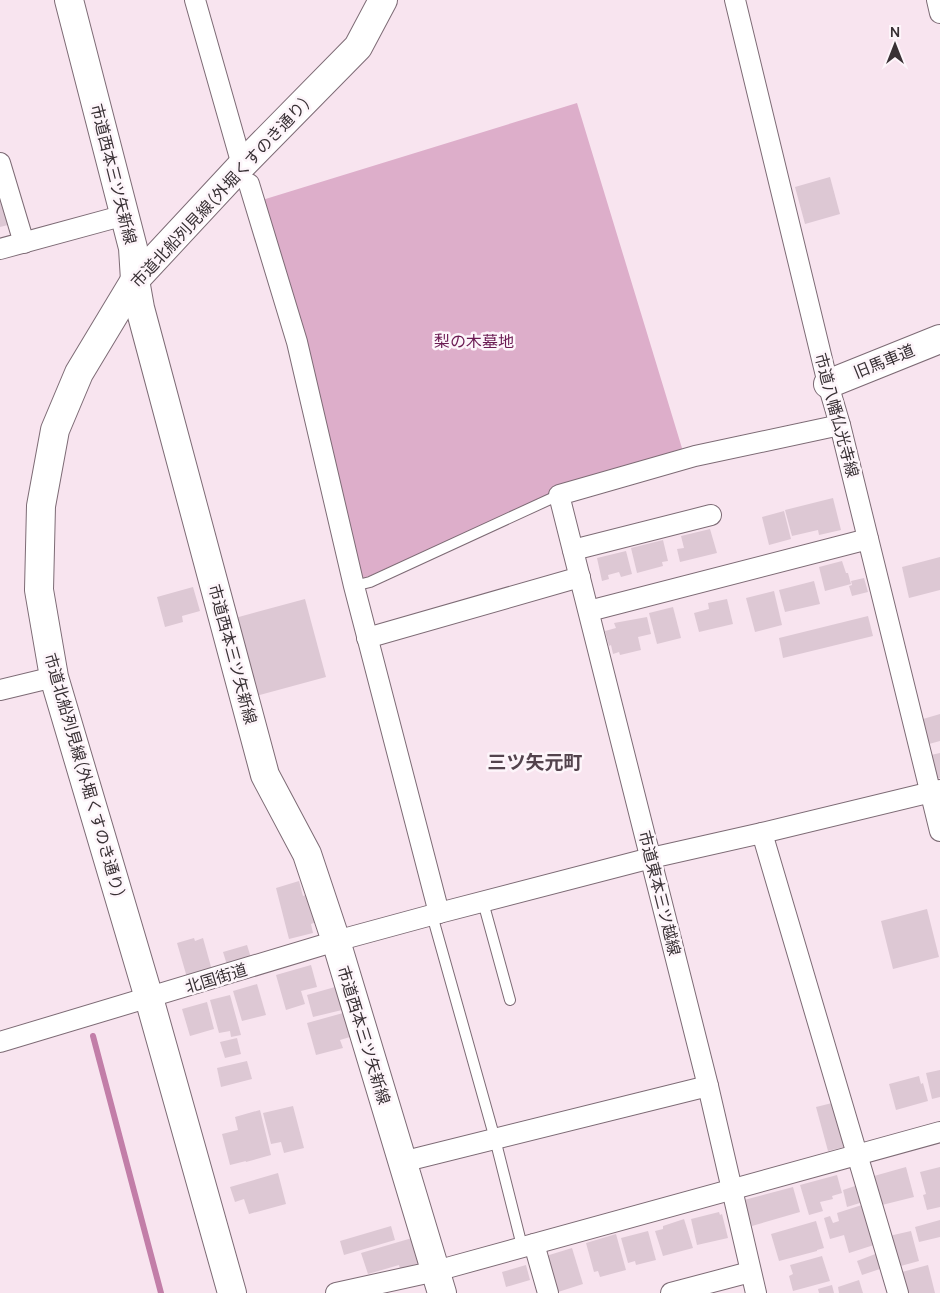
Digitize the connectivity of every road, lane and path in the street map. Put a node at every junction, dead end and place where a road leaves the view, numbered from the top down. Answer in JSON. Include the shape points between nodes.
{"nodes":[{"id":1,"x":69,"y":0,"type":"edge"},
{"id":2,"x":195,"y":0,"type":"edge"},
{"id":3,"x":383,"y":0,"type":"edge"},
{"id":4,"x":735,"y":0,"type":"edge"},
{"id":5,"x":937,"y":0,"type":"edge"},
{"id":6,"x":940,"y":13,"type":"edge"},
{"id":7,"x":0,"y":163,"type":"edge"},
{"id":8,"x":246,"y":174,"type":"junction"},
{"id":9,"x":125,"y":215,"type":"junction"},
{"id":10,"x":24,"y":243,"type":"junction"},
{"id":11,"x":0,"y":249,"type":"edge"},
{"id":12,"x":135,"y":280,"type":"junction"},
{"id":13,"x":940,"y":339,"type":"edge"},
{"id":14,"x":828,"y":384,"type":"junction"},
{"id":15,"x":840,"y":425,"type":"junction"},
{"id":16,"x":559,"y":495,"type":"junction"},
{"id":17,"x":711,"y":516,"type":"dead end"},
{"id":18,"x":868,"y":539,"type":"junction"},
{"id":19,"x":573,"y":550,"type":"junction"},
{"id":20,"x":580,"y":577,"type":"junction"},
{"id":21,"x":354,"y":586,"type":"junction"},
{"id":22,"x":588,"y":611,"type":"junction"},
{"id":23,"x":367,"y":638,"type":"junction"},
{"id":24,"x":54,"y":676,"type":"junction"},
{"id":25,"x":0,"y":690,"type":"edge"},
{"id":26,"x":935,"y":791,"type":"edge"},
{"id":27,"x":940,"y":831,"type":"edge"},
{"id":28,"x":762,"y":833,"type":"junction"},
{"id":29,"x":651,"y":858,"type":"junction"},
{"id":30,"x":483,"y":902,"type":"junction"},
{"id":31,"x":436,"y":914,"type":"junction"},
{"id":32,"x":336,"y":942,"type":"junction"},
{"id":33,"x":149,"y":998,"type":"junction"},
{"id":34,"x":510,"y":1000,"type":"dead end"},
{"id":35,"x":0,"y":1042,"type":"edge"},
{"id":36,"x":708,"y":1086,"type":"junction"},
{"id":37,"x":940,"y":1132,"type":"edge"},
{"id":38,"x":495,"y":1139,"type":"junction"},
{"id":39,"x":857,"y":1155,"type":"junction"},
{"id":40,"x":402,"y":1162,"type":"junction"},
{"id":41,"x":731,"y":1190,"type":"junction"},
{"id":42,"x":528,"y":1245,"type":"junction"},
{"id":43,"x":750,"y":1272,"type":"junction"},
{"id":44,"x":439,"y":1282,"type":"edge"},
{"id":45,"x":232,"y":1293,"type":"edge"},
{"id":46,"x":336,"y":1293,"type":"edge"},
{"id":47,"x":548,"y":1293,"type":"edge"},
{"id":48,"x":671,"y":1293,"type":"edge"},
{"id":49,"x":756,"y":1293,"type":"edge"},
{"id":50,"x":898,"y":1293,"type":"edge"}],
"edges":[{"from":1,"to":9,"type":"street","name":"市道西本三ツ矢新線"},
{"from":2,"to":8,"type":"street"},
{"from":3,"to":8,"type":"street","name":"市道北船列見線(外堀くすのき通り)","via":[[358,47]]},
{"from":4,"to":14,"type":"street","name":"市道八幡仏光寺線"},
{"from":5,"to":6,"type":"street"},
{"from":7,"to":10,"type":"street"},
{"from":8,"to":12,"type":"street","name":"市道北船列見線(外堀くすのき通り)"},
{"from":8,"to":21,"type":"street","via":[[298,342]]},
{"from":9,"to":10,"type":"street"},
{"from":9,"to":12,"type":"street","name":"市道西本三ツ矢新線","via":[[133,248]]},
{"from":10,"to":11,"type":"street"},
{"from":12,"to":24,"type":"street","name":"市道北船列見線(外堀くすのき通り)","via":[[79,373],[55,430],[41,506],[39,590]]},
{"from":12,"to":32,"type":"street","name":"市道西本三ツ矢新線","via":[[265,775],[307,854]]},
{"from":13,"to":14,"type":"street","name":"旧馬車道"},
{"from":14,"to":15,"type":"street","name":"市道八幡仏光寺線"},
{"from":15,"to":16,"type":"street","via":[[695,456]]},
{"from":15,"to":18,"type":"street","name":"市道八幡仏光寺線"},
{"from":16,"to":19,"type":"street","name":"市道東本三ツ越線"},
{"from":16,"to":21,"type":"lane","via":[[370,582]]},
{"from":17,"to":19,"type":"street"},
{"from":18,"to":22,"type":"street"},
{"from":18,"to":26,"type":"street","name":"市道八幡仏光寺線"},
{"from":19,"to":20,"type":"street","name":"市道東本三ツ越線"},
{"from":20,"to":22,"type":"street","name":"市道東本三ツ越線"},
{"from":20,"to":23,"type":"street"},
{"from":21,"to":23,"type":"street"},
{"from":22,"to":29,"type":"street","name":"市道東本三ツ越線"},
{"from":23,"to":31,"type":"street"},
{"from":24,"to":25,"type":"street"},
{"from":24,"to":33,"type":"street","name":"市道北船列見線(外堀くすのき通り)"},
{"from":26,"to":27,"type":"street","name":"市道八幡仏光寺線"},
{"from":26,"to":28,"type":"street","name":"北国街道"},
{"from":28,"to":29,"type":"street","name":"北国街道"},
{"from":28,"to":39,"type":"street"},
{"from":29,"to":30,"type":"street","name":"北国街道"},
{"from":29,"to":36,"type":"street","name":"市道東本三ツ越線"},
{"from":30,"to":31,"type":"street","name":"北国街道"},
{"from":30,"to":34,"type":"lane"},
{"from":31,"to":32,"type":"street","name":"北国街道"},
{"from":31,"to":38,"type":"lane"},
{"from":32,"to":33,"type":"street","name":"北国街道"},
{"from":32,"to":40,"type":"street","name":"市道西本三ツ矢新線"},
{"from":33,"to":35,"type":"street","name":"北国街道"},
{"from":33,"to":45,"type":"street","name":"市道北船列見線(外堀くすのき通り)"},
{"from":36,"to":38,"type":"street"},
{"from":36,"to":41,"type":"street","name":"市道東本三ツ越線"},
{"from":37,"to":39,"type":"street"},
{"from":38,"to":40,"type":"street"},
{"from":38,"to":42,"type":"lane"},
{"from":39,"to":41,"type":"street"},
{"from":39,"to":50,"type":"street"},
{"from":40,"to":44,"type":"street","name":"市道西本三ツ矢新線"},
{"from":41,"to":42,"type":"street"},
{"from":41,"to":43,"type":"street","name":"市道東本三ツ越線"},
{"from":42,"to":44,"type":"street"},
{"from":42,"to":47,"type":"street"},
{"from":43,"to":48,"type":"street"},
{"from":43,"to":49,"type":"street","name":"市道東本三ツ越線"},
{"from":44,"to":46,"type":"street"}]}
